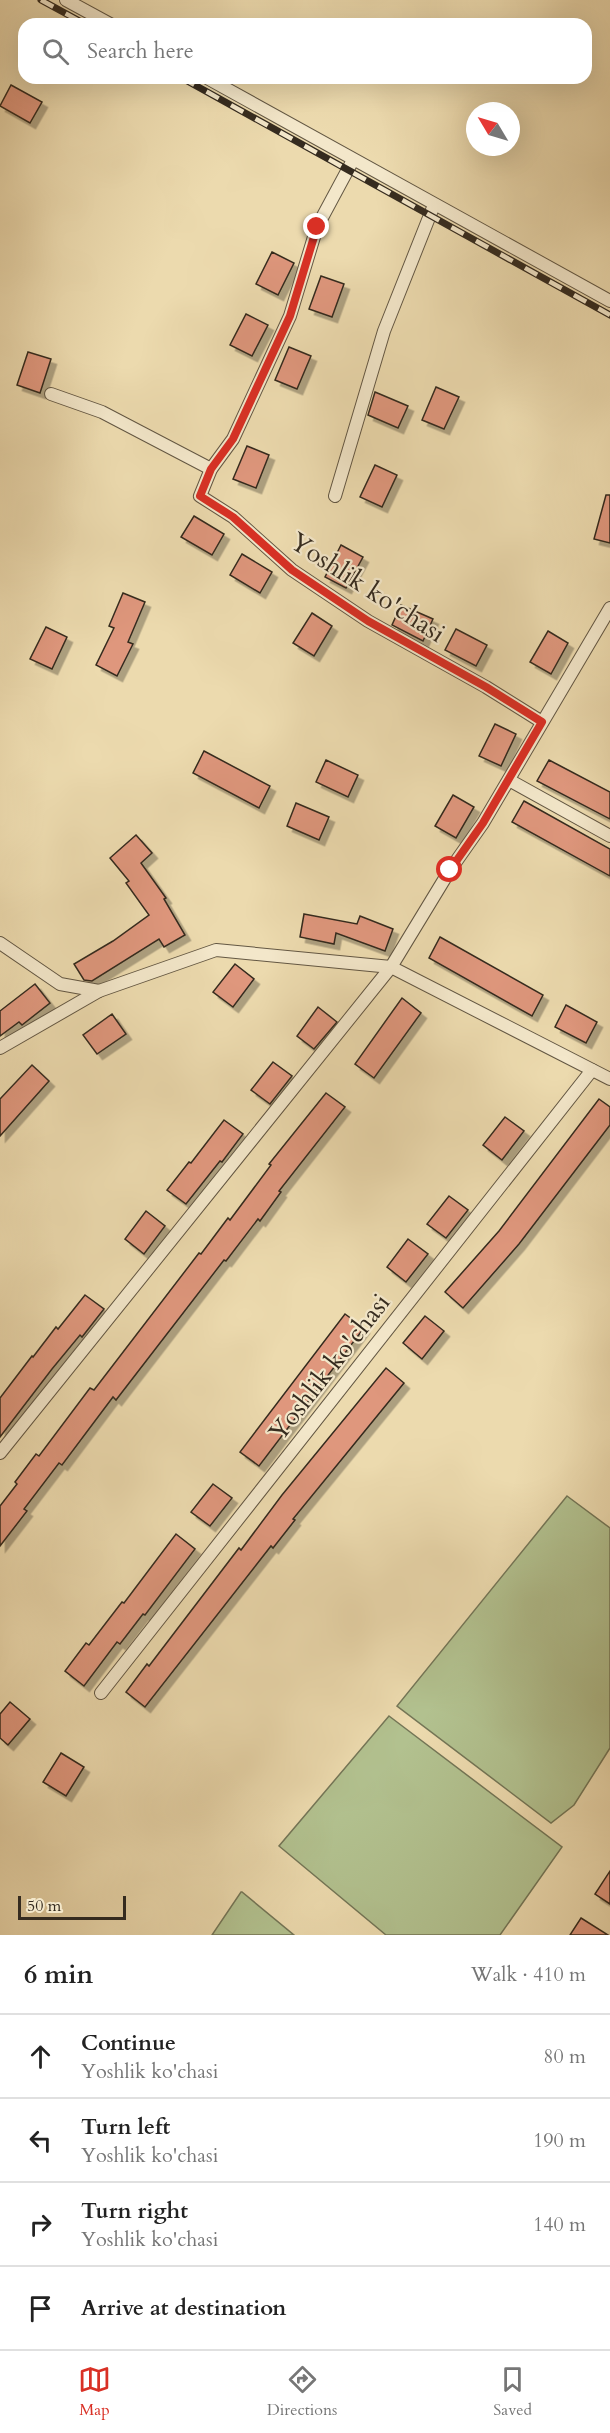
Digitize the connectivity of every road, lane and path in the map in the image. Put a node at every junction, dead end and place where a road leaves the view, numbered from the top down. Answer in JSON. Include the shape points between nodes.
{"nodes":[{"id":1,"x":66,"y":0,"type":"edge"},
{"id":2,"x":99,"y":18,"type":"edge"},
{"id":3,"x":218,"y":84,"type":"edge"},
{"id":4,"x":353,"y":160,"type":"junction"},
{"id":5,"x":434,"y":205,"type":"junction"},
{"id":6,"x":610,"y":301,"type":"edge"},
{"id":7,"x":51,"y":394,"type":"dead end"},
{"id":8,"x":211,"y":469,"type":"junction"},
{"id":9,"x":334,"y":496,"type":"dead end"},
{"id":10,"x":610,"y":608,"type":"edge"},
{"id":11,"x":542,"y":722,"type":"junction"},
{"id":12,"x":509,"y":780,"type":"junction"},
{"id":13,"x":610,"y":836,"type":"edge"},
{"id":14,"x":0,"y":943,"type":"edge"},
{"id":15,"x":391,"y":967,"type":"junction"},
{"id":16,"x":99,"y":991,"type":"junction"},
{"id":17,"x":0,"y":1048,"type":"edge"},
{"id":18,"x":592,"y":1070,"type":"junction"},
{"id":19,"x":610,"y":1080,"type":"edge"},
{"id":20,"x":0,"y":1453,"type":"edge"},
{"id":21,"x":101,"y":1693,"type":"dead end"}],
"edges":[{"from":1,"to":2,"type":"street"},
{"from":3,"to":4,"type":"street"},
{"from":4,"to":5,"type":"street"},
{"from":4,"to":8,"type":"street","name":"Yoshlik ko'chasi","via":[[317,227],[285,326],[233,439]]},
{"from":5,"to":6,"type":"street"},
{"from":5,"to":9,"type":"street","via":[[384,331]]},
{"from":7,"to":8,"type":"street","via":[[102,412]]},
{"from":8,"to":11,"type":"street","name":"Yoshlik ko'chasi","via":[[200,496],[233,517],[292,570],[368,621]]},
{"from":10,"to":11,"type":"street"},
{"from":11,"to":12,"type":"street"},
{"from":12,"to":13,"type":"street"},
{"from":12,"to":15,"type":"street"},
{"from":14,"to":16,"type":"street","via":[[60,984]]},
{"from":15,"to":16,"type":"street","via":[[216,950]]},
{"from":15,"to":18,"type":"street"},
{"from":15,"to":20,"type":"street"},
{"from":16,"to":17,"type":"street"},
{"from":18,"to":19,"type":"street"},
{"from":18,"to":21,"type":"street","name":"Yoshlik ko'chasi"}]}
